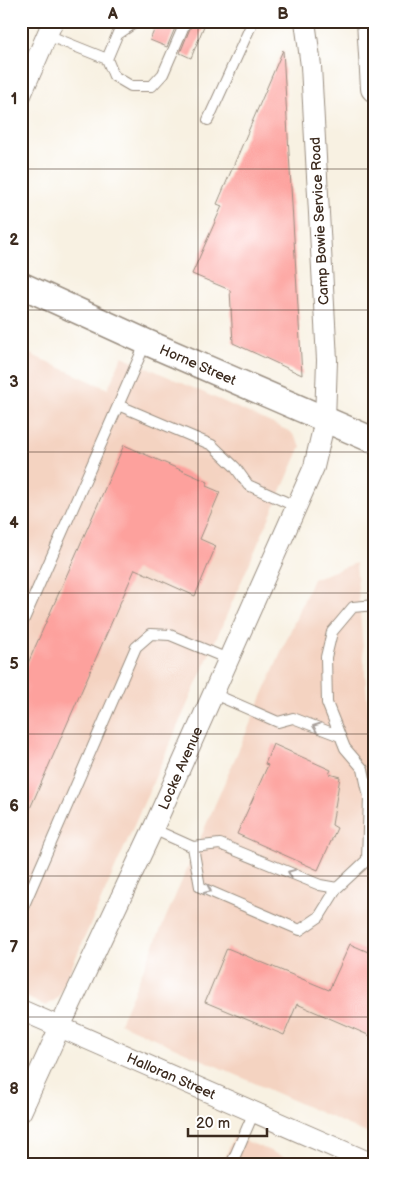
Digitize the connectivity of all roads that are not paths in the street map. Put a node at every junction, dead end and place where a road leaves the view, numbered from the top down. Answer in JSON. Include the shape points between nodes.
{"nodes":[{"id":1,"x":123,"y":21,"type":"edge"},
{"id":2,"x":137,"y":21,"type":"edge"},
{"id":3,"x":186,"y":21,"type":"edge"},
{"id":4,"x":252,"y":21,"type":"edge"},
{"id":5,"x":305,"y":21,"type":"edge"},
{"id":6,"x":372,"y":21,"type":"edge"},
{"id":7,"x":50,"y":28,"type":"edge"},
{"id":8,"x":117,"y":35,"type":"junction"},
{"id":9,"x":106,"y":59,"type":"junction"},
{"id":10,"x":375,"y":88,"type":"edge"},
{"id":11,"x":21,"y":95,"type":"edge"},
{"id":12,"x":208,"y":120,"type":"dead end"},
{"id":13,"x":21,"y":285,"type":"edge"},
{"id":14,"x":146,"y":342,"type":"junction"},
{"id":15,"x":118,"y":405,"type":"junction"},
{"id":16,"x":326,"y":420,"type":"junction"},
{"id":17,"x":375,"y":441,"type":"edge"},
{"id":18,"x":297,"y":507,"type":"junction"},
{"id":19,"x":375,"y":606,"type":"edge"},
{"id":20,"x":21,"y":626,"type":"edge"},
{"id":21,"x":228,"y":660,"type":"junction"},
{"id":22,"x":214,"y":694,"type":"junction"},
{"id":23,"x":340,"y":736,"type":"junction"},
{"id":24,"x":372,"y":797,"type":"edge"},
{"id":25,"x":154,"y":829,"type":"junction"},
{"id":26,"x":193,"y":847,"type":"junction"},
{"id":27,"x":337,"y":888,"type":"junction"},
{"id":28,"x":21,"y":912,"type":"edge"},
{"id":29,"x":21,"y":1010,"type":"edge"},
{"id":30,"x":60,"y":1027,"type":"junction"},
{"id":31,"x":21,"y":1112,"type":"edge"},
{"id":32,"x":254,"y":1112,"type":"junction"},
{"id":33,"x":370,"y":1164,"type":"edge"},
{"id":34,"x":231,"y":1165,"type":"edge"}],
"edges":[{"from":1,"to":8,"type":"lane"},
{"from":2,"to":8,"type":"lane"},
{"from":3,"to":9,"type":"lane","via":[[163,74],[152,86],[131,86],[114,76]]},
{"from":4,"to":12,"type":"lane"},
{"from":5,"to":16,"type":"street","name":"Camp Bowie Service Road","via":[[327,351]]},
{"from":6,"to":10,"type":"main road"},
{"from":7,"to":9,"type":"lane"},
{"from":7,"to":11,"type":"street"},
{"from":8,"to":9,"type":"lane"},
{"from":13,"to":14,"type":"street","name":"Horne Street"},
{"from":14,"to":15,"type":"lane"},
{"from":14,"to":16,"type":"street","name":"Horne Street"},
{"from":15,"to":18,"type":"lane","via":[[212,445],[248,485]]},
{"from":15,"to":20,"type":"lane"},
{"from":16,"to":17,"type":"street","name":"Horne Street"},
{"from":16,"to":18,"type":"street","name":"Locke Avenue","via":[[314,467]]},
{"from":18,"to":21,"type":"street","name":"Locke Avenue"},
{"from":19,"to":23,"type":"lane","via":[[353,607],[332,632],[326,656],[327,703]]},
{"from":21,"to":22,"type":"street","name":"Locke Avenue"},
{"from":21,"to":28,"type":"lane","via":[[170,635],[151,634],[136,647]]},
{"from":23,"to":22,"type":"lane","one_way":true,"via":[[293,718],[278,722]]},
{"from":22,"to":25,"type":"street","name":"Locke Avenue"},
{"from":23,"to":24,"type":"lane","via":[[345,748],[363,769]]},
{"from":24,"to":27,"type":"lane","via":[[367,860]]},
{"from":25,"to":26,"type":"lane"},
{"from":25,"to":30,"type":"street","name":"Locke Avenue"},
{"from":27,"to":26,"type":"lane","one_way":true,"via":[[320,885],[220,844]]},
{"from":26,"to":27,"type":"lane","one_way":true,"via":[[200,887],[300,930],[319,918]]},
{"from":29,"to":30,"type":"street","name":"Halloran Street"},
{"from":30,"to":31,"type":"street","name":"Locke Avenue"},
{"from":30,"to":32,"type":"street","name":"Halloran Street"},
{"from":32,"to":33,"type":"street","name":"Halloran Street"},
{"from":32,"to":34,"type":"lane"}]}
